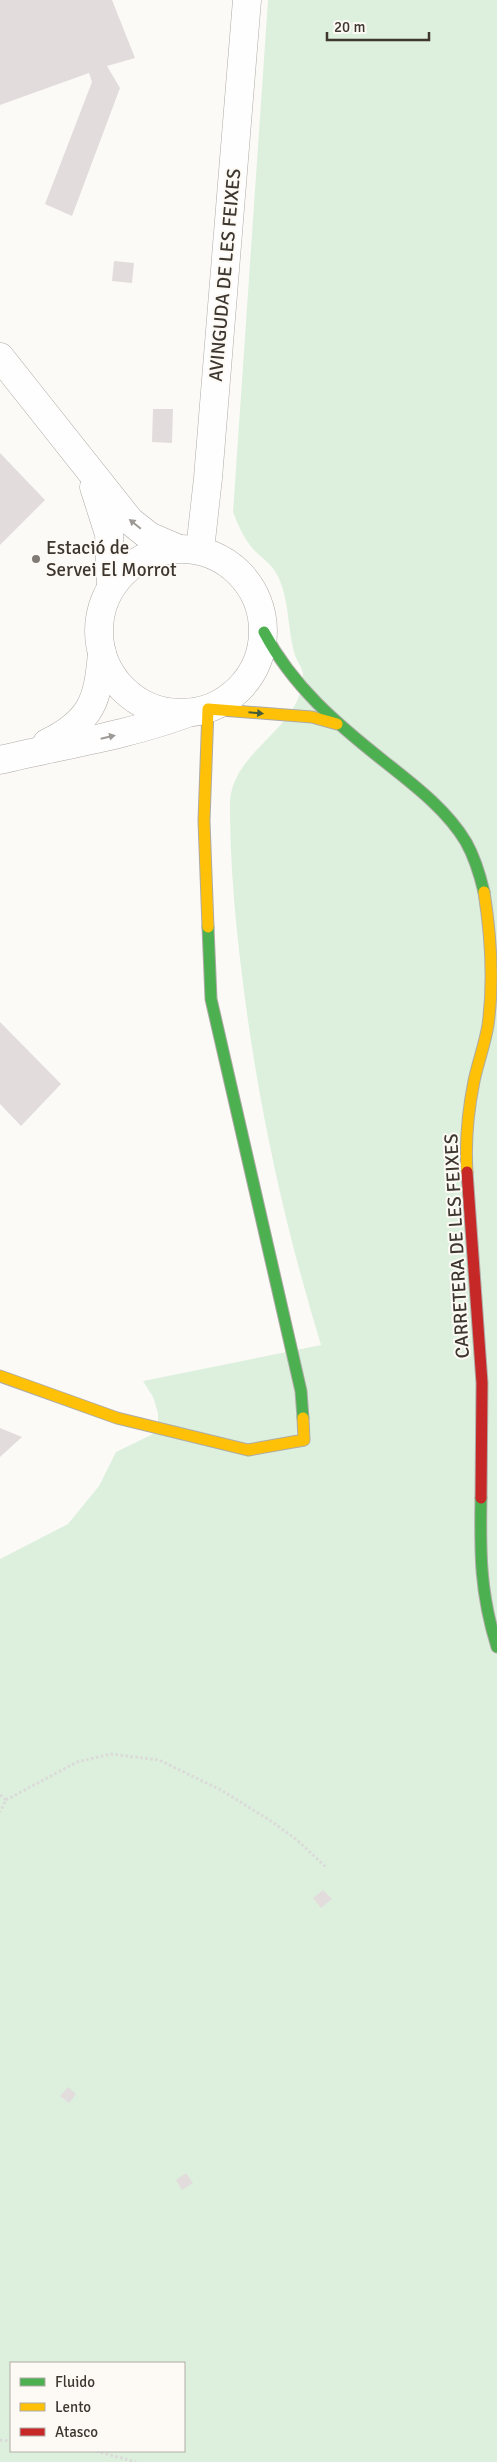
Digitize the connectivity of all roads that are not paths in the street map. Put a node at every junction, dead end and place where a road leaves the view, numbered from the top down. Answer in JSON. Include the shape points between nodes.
{"nodes":[{"id":1,"x":247,"y":0,"type":"edge"},
{"id":2,"x":0,"y":357,"type":"edge"},
{"id":3,"x":83,"y":460,"type":"junction"},
{"id":4,"x":188,"y":549,"type":"junction"},
{"id":5,"x":111,"y":588,"type":"junction"},
{"id":6,"x":264,"y":632,"type":"junction"},
{"id":7,"x":102,"y":653,"type":"junction"},
{"id":8,"x":198,"y":711,"type":"junction"},
{"id":9,"x":337,"y":724,"type":"junction"},
{"id":10,"x":26,"y":754,"type":"junction"},
{"id":11,"x":0,"y":760,"type":"edge"},
{"id":12,"x":0,"y":1376,"type":"edge"},
{"id":13,"x":497,"y":1647,"type":"edge"}],
"edges":[{"from":1,"to":4,"type":"street","name":"AVINGUDA DE LES FEIXES","via":[[207,488]]},
{"from":2,"to":3,"type":"street"},
{"from":4,"to":3,"type":"street","one_way":true,"via":[[149,536],[130,521]]},
{"from":3,"to":5,"type":"street","via":[[109,534]]},
{"from":4,"to":5,"type":"street","via":[[157,552],[139,560],[123,572]]},
{"from":4,"to":6,"type":"street","via":[[227,562],[239,572],[253,589],[261,610]]},
{"from":5,"to":7,"type":"street","via":[[99,619]]},
{"from":6,"to":8,"type":"street","via":[[257,665],[248,679],[223,702]]},
{"from":6,"to":9,"type":"street","name":"CARRETERA DE LES FEIXES","via":[[282,666]]},
{"from":7,"to":8,"type":"street","via":[[111,674],[125,691],[144,704],[165,711]]},
{"from":7,"to":10,"type":"street","via":[[100,682],[91,710],[63,736]]},
{"from":8,"to":9,"type":"street","name":"CARRETERA DE LES FEIXES","one_way":true,"via":[[312,717]]},
{"from":10,"to":8,"type":"street","one_way":true,"via":[[105,738]]},
{"from":8,"to":12,"type":"street","via":[[211,999],[302,1391],[304,1440],[248,1450],[117,1418]]},
{"from":9,"to":13,"type":"street","name":"CARRETERA DE LES FEIXES","via":[[407,779],[450,821],[471,852],[483,891],[491,986],[487,1026],[468,1117],[466,1151],[482,1383],[480,1565],[488,1618]]},
{"from":10,"to":11,"type":"street"}]}
